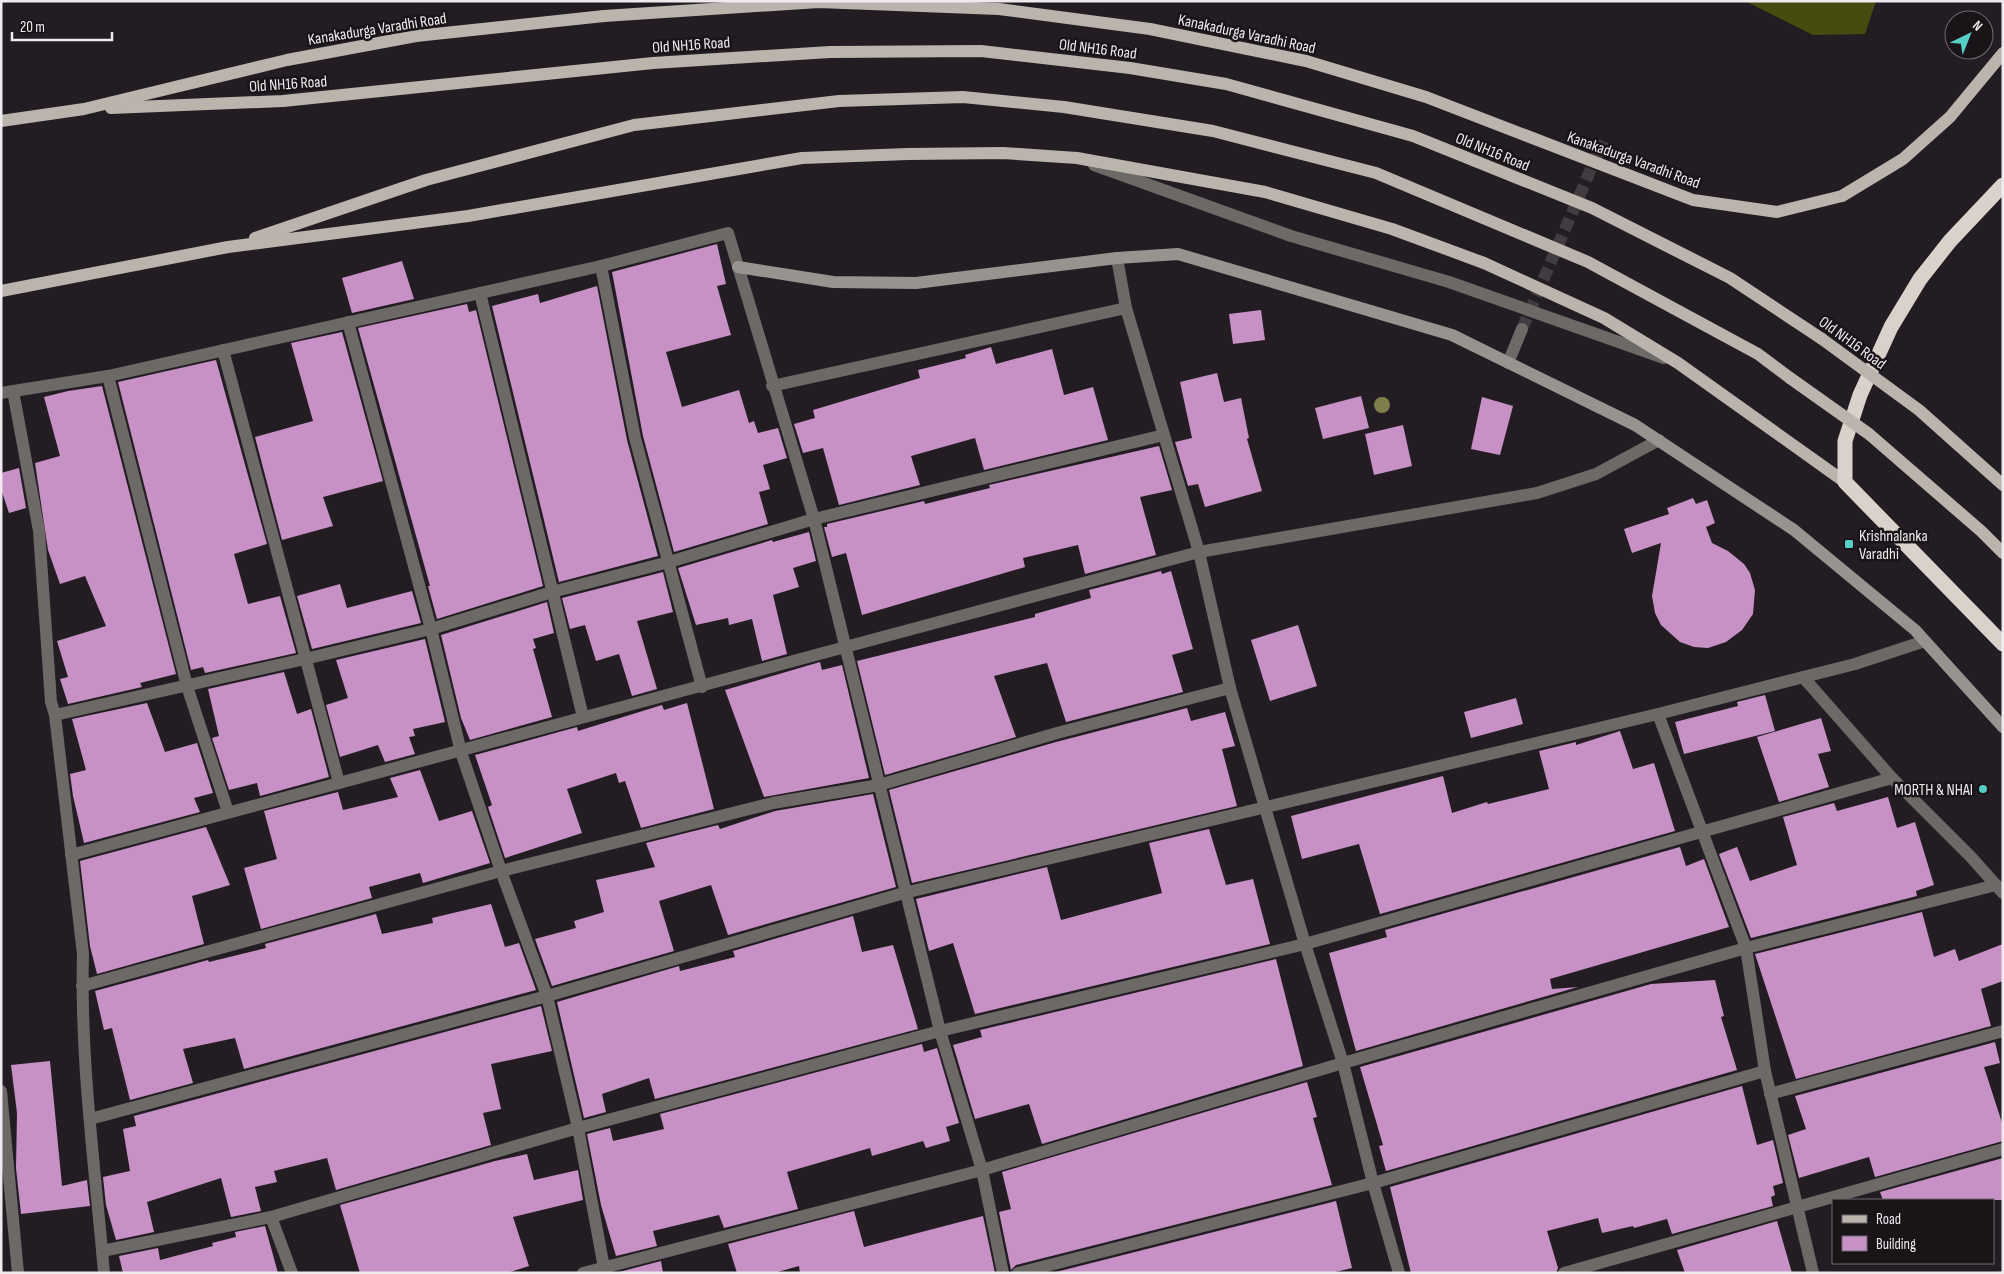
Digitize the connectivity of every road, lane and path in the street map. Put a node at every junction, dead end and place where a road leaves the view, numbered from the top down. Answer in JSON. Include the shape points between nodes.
{"nodes":[{"id":1,"x":2003,"y":53,"type":"edge"},
{"id":2,"x":84,"y":109,"type":"junction"},
{"id":3,"x":1,"y":121,"type":"edge"},
{"id":4,"x":1077,"y":158,"type":"junction"},
{"id":5,"x":2003,"y":184,"type":"edge"},
{"id":6,"x":228,"y":247,"type":"junction"},
{"id":7,"x":1117,"y":258,"type":"junction"},
{"id":8,"x":601,"y":266,"type":"junction"},
{"id":9,"x":738,"y":267,"type":"junction"},
{"id":10,"x":1,"y":291,"type":"edge"},
{"id":11,"x":480,"y":293,"type":"junction"},
{"id":12,"x":1126,"y":308,"type":"junction"},
{"id":13,"x":348,"y":322,"type":"junction"},
{"id":14,"x":1522,"y":329,"type":"tunnel mouth"},
{"id":15,"x":222,"y":350,"type":"junction"},
{"id":16,"x":1508,"y":363,"type":"junction"},
{"id":17,"x":1678,"y":363,"type":"junction"},
{"id":18,"x":108,"y":376,"type":"junction"},
{"id":19,"x":772,"y":386,"type":"junction"},
{"id":20,"x":7,"y":392,"type":"edge"},
{"id":21,"x":1164,"y":435,"type":"junction"},
{"id":22,"x":1659,"y":440,"type":"junction"},
{"id":23,"x":1845,"y":482,"type":"junction"},
{"id":24,"x":2003,"y":485,"type":"edge"},
{"id":25,"x":814,"y":519,"type":"junction"},
{"id":26,"x":1199,"y":552,"type":"junction"},
{"id":27,"x":2003,"y":554,"type":"edge"},
{"id":28,"x":669,"y":562,"type":"junction"},
{"id":29,"x":552,"y":592,"type":"junction"},
{"id":30,"x":1983,"y":622,"type":"junction"},
{"id":31,"x":2003,"y":624,"type":"edge"},
{"id":32,"x":431,"y":629,"type":"junction"},
{"id":33,"x":1925,"y":641,"type":"junction"},
{"id":34,"x":2003,"y":644,"type":"edge"},
{"id":35,"x":845,"y":647,"type":"junction"},
{"id":36,"x":305,"y":660,"type":"junction"},
{"id":37,"x":1804,"y":677,"type":"junction"},
{"id":38,"x":187,"y":686,"type":"junction"},
{"id":39,"x":702,"y":687,"type":"junction"},
{"id":40,"x":1230,"y":688,"type":"junction"},
{"id":41,"x":1658,"y":714,"type":"junction"},
{"id":42,"x":55,"y":715,"type":"junction"},
{"id":43,"x":583,"y":717,"type":"junction"},
{"id":44,"x":2003,"y":727,"type":"edge"},
{"id":45,"x":461,"y":752,"type":"junction"},
{"id":46,"x":1892,"y":778,"type":"junction"},
{"id":47,"x":339,"y":783,"type":"junction"},
{"id":48,"x":879,"y":786,"type":"junction"},
{"id":49,"x":1264,"y":808,"type":"junction"},
{"id":50,"x":228,"y":812,"type":"junction"},
{"id":51,"x":1700,"y":831,"type":"junction"},
{"id":52,"x":72,"y":855,"type":"junction"},
{"id":53,"x":501,"y":871,"type":"junction"},
{"id":54,"x":1999,"y":889,"type":"edge"},
{"id":55,"x":904,"y":892,"type":"junction"},
{"id":56,"x":1305,"y":944,"type":"junction"},
{"id":57,"x":1746,"y":948,"type":"junction"},
{"id":58,"x":82,"y":986,"type":"junction"},
{"id":59,"x":547,"y":996,"type":"junction"},
{"id":60,"x":940,"y":1031,"type":"junction"},
{"id":61,"x":2003,"y":1031,"type":"edge"},
{"id":62,"x":1343,"y":1062,"type":"junction"},
{"id":63,"x":1765,"y":1071,"type":"junction"},
{"id":64,"x":1,"y":1091,"type":"edge"},
{"id":65,"x":1770,"y":1094,"type":"junction"},
{"id":66,"x":90,"y":1119,"type":"junction"},
{"id":67,"x":578,"y":1128,"type":"junction"},
{"id":68,"x":2003,"y":1149,"type":"edge"},
{"id":69,"x":982,"y":1170,"type":"junction"},
{"id":70,"x":1373,"y":1183,"type":"junction"},
{"id":71,"x":1797,"y":1208,"type":"junction"},
{"id":72,"x":271,"y":1217,"type":"junction"},
{"id":73,"x":102,"y":1252,"type":"junction"},
{"id":74,"x":604,"y":1270,"type":"edge"},
{"id":75,"x":18,"y":1273,"type":"edge"},
{"id":76,"x":104,"y":1273,"type":"edge"},
{"id":77,"x":292,"y":1273,"type":"edge"},
{"id":78,"x":583,"y":1273,"type":"edge"},
{"id":79,"x":1003,"y":1273,"type":"edge"},
{"id":80,"x":1018,"y":1273,"type":"edge"},
{"id":81,"x":1399,"y":1273,"type":"edge"},
{"id":82,"x":1564,"y":1273,"type":"edge"},
{"id":83,"x":1813,"y":1273,"type":"edge"}],
"edges":[{"from":1,"to":2,"type":"main road","name":"Kanakadurga Varadhi Road","via":[[1950,117],[1903,159],[1842,196],[1777,212],[1693,200],[1426,97],[1306,61],[1150,29],[999,9],[819,2],[604,16],[416,36],[287,60]]},
{"from":2,"to":3,"type":"main road"},
{"from":2,"to":24,"type":"main road","name":"Old NH16 Road","bridge":true,"via":[[283,101],[653,63],[830,52],[981,51],[1130,68],[1226,84],[1422,140],[1592,208],[1730,278],[1822,339],[1919,410]]},
{"from":4,"to":6,"type":"main road","via":[[1003,153],[802,158],[468,216]]},
{"from":4,"to":17,"type":"street","via":[[1292,236],[1449,282]]},
{"from":4,"to":17,"type":"main road","via":[[1265,192],[1392,229],[1484,262],[1604,318]]},
{"from":5,"to":23,"type":"highway","via":[[1920,279],[1891,327],[1860,395],[1845,441]]},
{"from":6,"to":10,"type":"main road"},
{"from":6,"to":27,"type":"main road","bridge":true,"via":[[426,180],[634,125],[839,101],[963,97],[1064,107],[1213,131],[1376,173],[1588,262],[1758,354],[1869,434]]},
{"from":7,"to":9,"type":"street","via":[[916,283],[833,282]]},
{"from":7,"to":12,"type":"street"},
{"from":7,"to":16,"type":"street","via":[[1178,254],[1452,335]]},
{"from":8,"to":9,"type":"street","via":[[728,233]]},
{"from":8,"to":11,"type":"street"},
{"from":8,"to":28,"type":"street","via":[[635,438]]},
{"from":9,"to":19,"type":"street"},
{"from":11,"to":13,"type":"street"},
{"from":11,"to":29,"type":"street"},
{"from":12,"to":19,"type":"street"},
{"from":12,"to":21,"type":"street"},
{"from":13,"to":15,"type":"street"},
{"from":13,"to":32,"type":"street"},
{"from":14,"to":16,"type":"street"},
{"from":15,"to":18,"type":"street"},
{"from":15,"to":36,"type":"street"},
{"from":16,"to":22,"type":"street"},
{"from":17,"to":23,"type":"main road"},
{"from":18,"to":20,"type":"street"},
{"from":18,"to":38,"type":"street"},
{"from":19,"to":25,"type":"street"},
{"from":20,"to":42,"type":"street","via":[[39,531],[51,702]]},
{"from":21,"to":25,"type":"street"},
{"from":21,"to":26,"type":"street"},
{"from":22,"to":26,"type":"street","via":[[1596,474],[1537,493]]},
{"from":22,"to":33,"type":"street","via":[[1794,530]]},
{"from":23,"to":30,"type":"highway"},
{"from":25,"to":28,"type":"street"},
{"from":25,"to":35,"type":"street"},
{"from":26,"to":35,"type":"street"},
{"from":26,"to":40,"type":"street"},
{"from":28,"to":29,"type":"street"},
{"from":28,"to":39,"type":"street"},
{"from":29,"to":32,"type":"street"},
{"from":29,"to":43,"type":"street"},
{"from":30,"to":31,"type":"highway"},
{"from":30,"to":34,"type":"highway"},
{"from":32,"to":36,"type":"street"},
{"from":32,"to":45,"type":"street"},
{"from":33,"to":37,"type":"street"},
{"from":33,"to":44,"type":"street"},
{"from":35,"to":39,"type":"street"},
{"from":35,"to":48,"type":"street"},
{"from":36,"to":38,"type":"street"},
{"from":36,"to":47,"type":"street"},
{"from":37,"to":41,"type":"street"},
{"from":37,"to":46,"type":"street"},
{"from":38,"to":42,"type":"street"},
{"from":38,"to":50,"type":"street"},
{"from":39,"to":43,"type":"street"},
{"from":40,"to":48,"type":"street","via":[[1057,733]]},
{"from":40,"to":49,"type":"street"},
{"from":41,"to":49,"type":"street"},
{"from":41,"to":51,"type":"street"},
{"from":42,"to":52,"type":"street"},
{"from":43,"to":45,"type":"street"},
{"from":45,"to":47,"type":"street"},
{"from":45,"to":53,"type":"street"},
{"from":46,"to":51,"type":"street"},
{"from":46,"to":54,"type":"street"},
{"from":47,"to":50,"type":"street"},
{"from":48,"to":53,"type":"street","via":[[773,803]]},
{"from":48,"to":55,"type":"street"},
{"from":49,"to":55,"type":"street"},
{"from":49,"to":56,"type":"street"},
{"from":50,"to":52,"type":"street"},
{"from":51,"to":56,"type":"street"},
{"from":51,"to":57,"type":"street"},
{"from":52,"to":58,"type":"street","via":[[83,954]]},
{"from":53,"to":58,"type":"street"},
{"from":53,"to":59,"type":"street"},
{"from":54,"to":57,"type":"street"},
{"from":55,"to":59,"type":"street"},
{"from":55,"to":60,"type":"street"},
{"from":56,"to":60,"type":"street"},
{"from":56,"to":62,"type":"street"},
{"from":57,"to":62,"type":"street"},
{"from":57,"to":63,"type":"street"},
{"from":58,"to":66,"type":"street"},
{"from":59,"to":66,"type":"street"},
{"from":59,"to":67,"type":"street"},
{"from":60,"to":67,"type":"street"},
{"from":60,"to":69,"type":"street"},
{"from":61,"to":65,"type":"street"},
{"from":62,"to":69,"type":"street"},
{"from":62,"to":70,"type":"street"},
{"from":63,"to":65,"type":"street"},
{"from":63,"to":70,"type":"street"},
{"from":64,"to":75,"type":"street"},
{"from":65,"to":71,"type":"street"},
{"from":66,"to":73,"type":"street"},
{"from":67,"to":72,"type":"street"},
{"from":67,"to":74,"type":"street"},
{"from":68,"to":71,"type":"street"},
{"from":69,"to":74,"type":"street"},
{"from":69,"to":79,"type":"street"},
{"from":70,"to":80,"type":"street"},
{"from":70,"to":81,"type":"street"},
{"from":71,"to":82,"type":"street"},
{"from":71,"to":83,"type":"street"},
{"from":72,"to":73,"type":"street"},
{"from":72,"to":77,"type":"street"},
{"from":73,"to":76,"type":"street"},
{"from":74,"to":78,"type":"street"}]}
